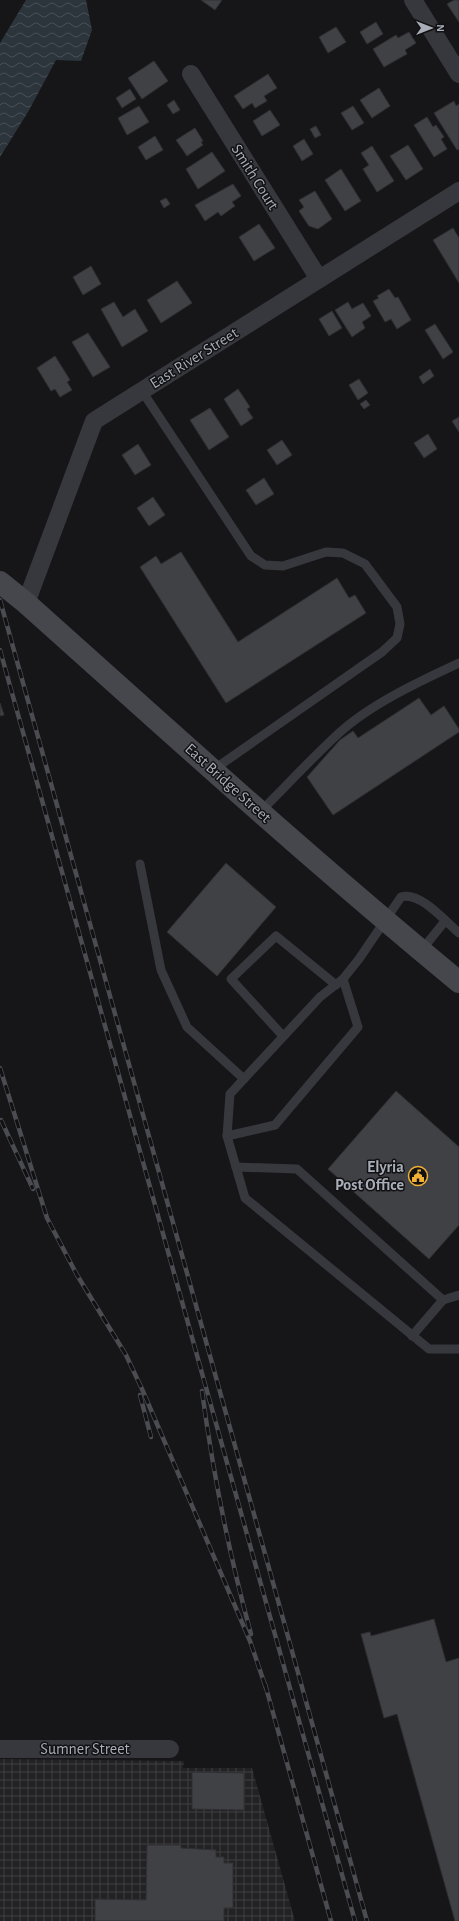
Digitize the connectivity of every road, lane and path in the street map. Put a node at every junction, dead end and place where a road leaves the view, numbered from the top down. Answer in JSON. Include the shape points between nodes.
{"nodes":[{"id":1,"x":413,"y":0,"type":"edge"},
{"id":2,"x":191,"y":74,"type":"dead end"},
{"id":3,"x":459,"y":74,"type":"edge"},
{"id":4,"x":459,"y":191,"type":"edge"},
{"id":5,"x":319,"y":279,"type":"junction"},
{"id":6,"x":142,"y":391,"type":"junction"},
{"id":7,"x":0,"y":582,"type":"edge"},
{"id":8,"x":26,"y":603,"type":"junction"},
{"id":9,"x":459,"y":663,"type":"edge"},
{"id":10,"x":214,"y":770,"type":"junction"},
{"id":11,"x":260,"y":812,"type":"junction"},
{"id":12,"x":140,"y":864,"type":"dead end"},
{"id":13,"x":385,"y":920,"type":"junction"},
{"id":14,"x":445,"y":921,"type":"junction"},
{"id":15,"x":459,"y":933,"type":"edge"},
{"id":16,"x":421,"y":950,"type":"junction"},
{"id":17,"x":340,"y":982,"type":"junction"},
{"id":18,"x":459,"y":982,"type":"edge"},
{"id":19,"x":283,"y":1036,"type":"junction"},
{"id":20,"x":244,"y":1079,"type":"junction"},
{"id":21,"x":227,"y":1136,"type":"junction"},
{"id":22,"x":236,"y":1167,"type":"junction"},
{"id":23,"x":459,"y":1295,"type":"edge"},
{"id":24,"x":443,"y":1300,"type":"junction"},
{"id":25,"x":412,"y":1336,"type":"junction"},
{"id":26,"x":459,"y":1348,"type":"edge"},
{"id":27,"x":0,"y":1749,"type":"edge"},
{"id":28,"x":170,"y":1749,"type":"dead end"}],
"edges":[{"from":1,"to":3,"type":"street"},
{"from":2,"to":5,"type":"street","name":"Smith Court"},
{"from":4,"to":5,"type":"street","name":"East River Street"},
{"from":5,"to":6,"type":"street","name":"East River Street"},
{"from":6,"to":8,"type":"street","name":"East River Street","via":[[94,421]]},
{"from":6,"to":10,"type":"lane","via":[[251,556],[265,565],[283,566],[326,552],[344,553],[365,564],[397,607],[400,624],[396,638],[382,652]]},
{"from":7,"to":8,"type":"main road","name":"East Bridge Street"},
{"from":8,"to":10,"type":"main road","name":"East Bridge Street"},
{"from":9,"to":11,"type":"lane","via":[[426,678],[363,714],[338,733]]},
{"from":10,"to":11,"type":"main road","name":"East Bridge Street"},
{"from":11,"to":13,"type":"main road","name":"East Bridge Street"},
{"from":12,"to":20,"type":"lane","via":[[161,970],[187,1027]]},
{"from":13,"to":14,"type":"lane","via":[[406,895],[416,896]]},
{"from":13,"to":16,"type":"main road","name":"East Bridge Street"},
{"from":13,"to":17,"type":"lane"},
{"from":14,"to":15,"type":"lane"},
{"from":14,"to":16,"type":"lane"},
{"from":16,"to":18,"type":"main road","name":"East Bridge Street"},
{"from":17,"to":19,"type":"lane","via":[[320,997]]},
{"from":17,"to":19,"type":"lane","via":[[276,936],[231,979]]},
{"from":17,"to":21,"type":"lane","via":[[358,1028],[275,1125]]},
{"from":19,"to":20,"type":"lane"},
{"from":20,"to":21,"type":"lane","via":[[230,1094]]},
{"from":21,"to":22,"type":"lane"},
{"from":22,"to":24,"type":"lane","via":[[297,1169]]},
{"from":22,"to":25,"type":"lane","via":[[245,1198]]},
{"from":23,"to":24,"type":"lane"},
{"from":24,"to":25,"type":"lane"},
{"from":25,"to":26,"type":"lane","via":[[429,1349]]},
{"from":27,"to":28,"type":"street","name":"Sumner Street"}]}
